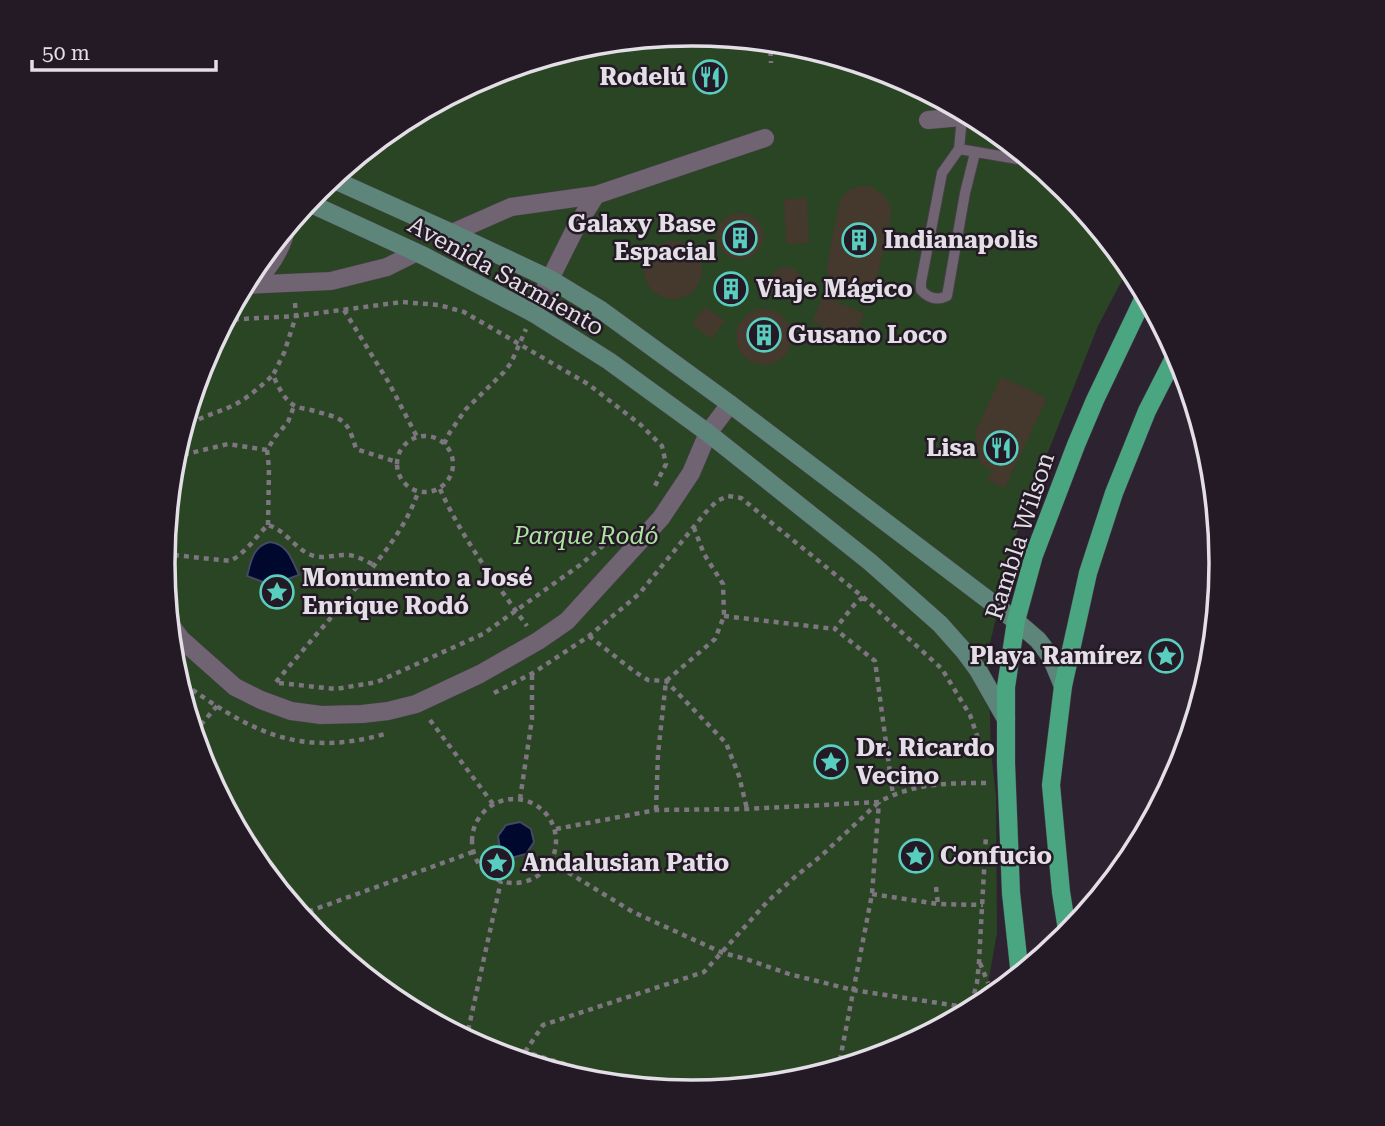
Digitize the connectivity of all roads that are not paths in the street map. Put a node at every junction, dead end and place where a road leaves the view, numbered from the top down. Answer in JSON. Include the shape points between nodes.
{"nodes":[{"id":1,"x":957,"y":119,"type":"edge"},
{"id":2,"x":928,"y":120,"type":"dead end"},
{"id":3,"x":967,"y":125,"type":"edge"},
{"id":4,"x":765,"y":138,"type":"dead end"},
{"id":5,"x":959,"y":149,"type":"junction"},
{"id":6,"x":975,"y":152,"type":"junction"},
{"id":7,"x":1016,"y":159,"type":"edge"},
{"id":8,"x":341,"y":183,"type":"edge"},
{"id":9,"x":596,"y":195,"type":"junction"},
{"id":10,"x":318,"y":206,"type":"edge"},
{"id":11,"x":452,"y":233,"type":"junction"},
{"id":12,"x":278,"y":253,"type":"edge"},
{"id":13,"x":415,"y":253,"type":"junction"},
{"id":14,"x":263,"y":273,"type":"edge"},
{"id":15,"x":550,"y":279,"type":"junction"},
{"id":16,"x":256,"y":285,"type":"edge"},
{"id":17,"x":1141,"y":304,"type":"edge"},
{"id":18,"x":533,"y":313,"type":"junction"},
{"id":19,"x":1171,"y":364,"type":"edge"},
{"id":20,"x":730,"y":404,"type":"junction"},
{"id":21,"x":708,"y":433,"type":"junction"},
{"id":22,"x":1016,"y":621,"type":"junction"},
{"id":23,"x":179,"y":633,"type":"edge"},
{"id":24,"x":1063,"y":686,"type":"junction"},
{"id":25,"x":1006,"y":719,"type":"junction"},
{"id":26,"x":1066,"y":921,"type":"edge"},
{"id":27,"x":1017,"y":966,"type":"edge"}],
"edges":[{"from":1,"to":2,"type":"street"},
{"from":3,"to":5,"type":"lane"},
{"from":4,"to":9,"type":"street"},
{"from":5,"to":6,"type":"lane"},
{"from":5,"to":6,"type":"lane","via":[[942,173],[921,282],[921,290],[934,299],[947,296]]},
{"from":6,"to":7,"type":"lane"},
{"from":8,"to":11,"type":"street","name":"Avenida Sarmiento"},
{"from":9,"to":11,"type":"street","via":[[510,206]]},
{"from":9,"to":15,"type":"street"},
{"from":10,"to":13,"type":"street","name":"Avenida Sarmiento"},
{"from":11,"to":15,"type":"street","name":"Avenida Sarmiento"},
{"from":12,"to":14,"type":"street"},
{"from":13,"to":16,"type":"street","via":[[387,267],[331,281]]},
{"from":13,"to":18,"type":"street","name":"Avenida Sarmiento"},
{"from":15,"to":18,"type":"street"},
{"from":15,"to":20,"type":"street","name":"Avenida Sarmiento","via":[[601,310]]},
{"from":17,"to":22,"type":"main road","name":"Rambla Wilson","via":[[1076,445],[1034,555]]},
{"from":18,"to":21,"type":"street","name":"Avenida Sarmiento"},
{"from":19,"to":24,"type":"main road","via":[[1114,493],[1088,573]]},
{"from":20,"to":21,"type":"street"},
{"from":20,"to":22,"type":"street","name":"Avenida Sarmiento"},
{"from":21,"to":23,"type":"street","via":[[691,473],[661,518],[567,621],[480,674],[416,704],[388,711],[321,715],[292,711],[235,687]]},
{"from":21,"to":25,"type":"street","name":"Avenida Sarmiento","via":[[940,624],[978,670]]},
{"from":22,"to":24,"type":"street","name":"Avenida Sarmiento","via":[[1051,657]]},
{"from":22,"to":25,"type":"main road","name":"Rambla Wilson"},
{"from":24,"to":26,"type":"main road","via":[[1051,785]]},
{"from":25,"to":27,"type":"main road","name":"Rambla Wilson"}]}
